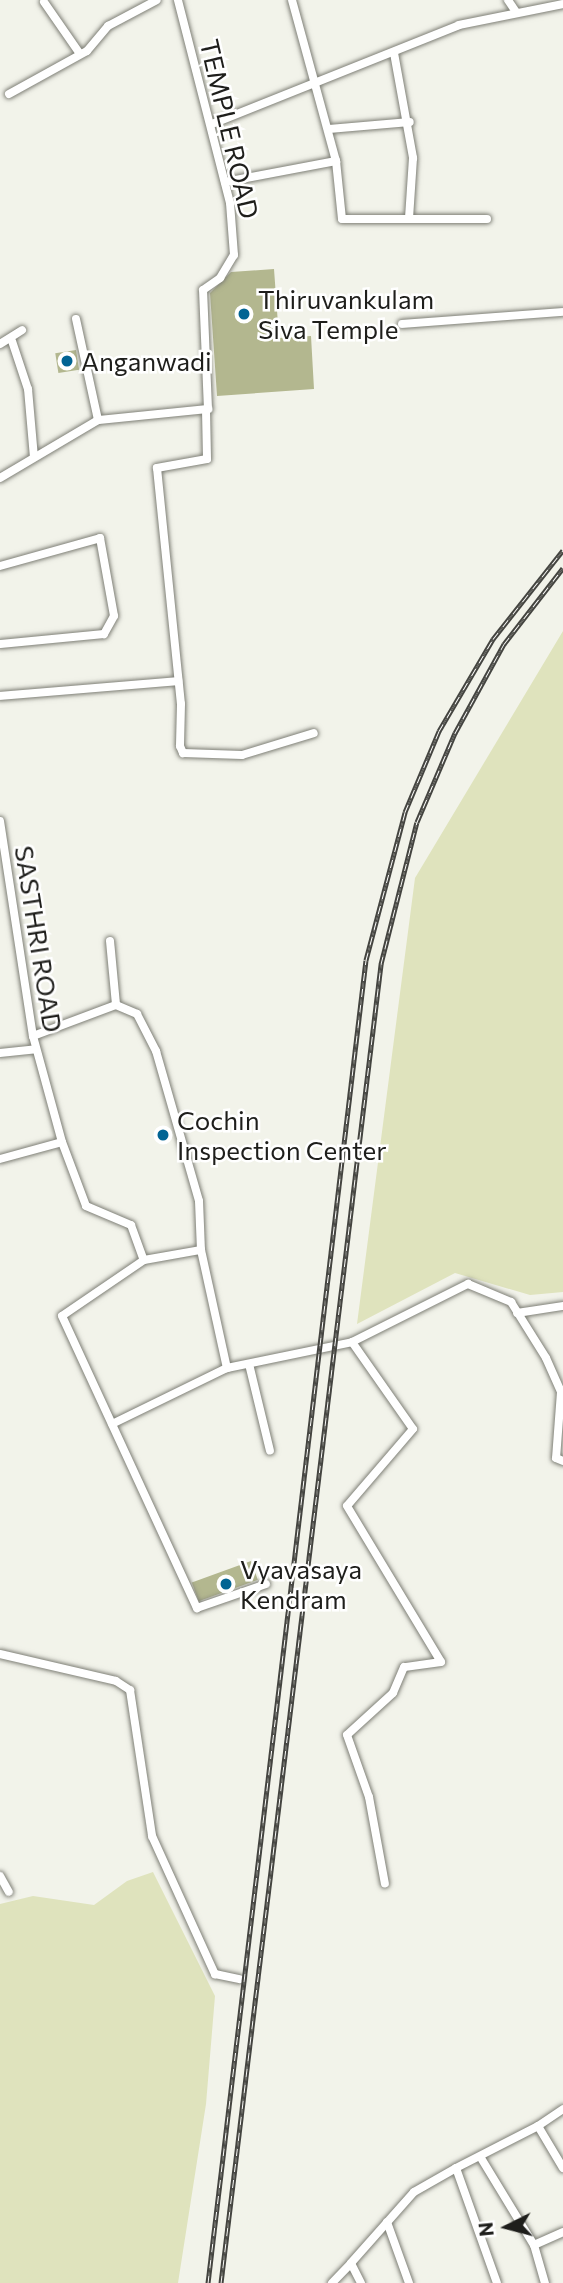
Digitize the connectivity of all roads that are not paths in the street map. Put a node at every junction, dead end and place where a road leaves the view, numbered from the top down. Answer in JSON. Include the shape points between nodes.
{"nodes":[{"id":1,"x":157,"y":0,"type":"edge"},
{"id":2,"x":178,"y":0,"type":"edge"},
{"id":3,"x":292,"y":0,"type":"edge"},
{"id":4,"x":508,"y":0,"type":"edge"},
{"id":5,"x":44,"y":2,"type":"dead end"},
{"id":6,"x":563,"y":4,"type":"edge"},
{"id":7,"x":516,"y":12,"type":"junction"},
{"id":8,"x":394,"y":53,"type":"junction"},
{"id":9,"x":80,"y":54,"type":"junction"},
{"id":10,"x":318,"y":82,"type":"junction"},
{"id":11,"x":9,"y":94,"type":"dead end"},
{"id":12,"x":410,"y":122,"type":"junction"},
{"id":13,"x":212,"y":124,"type":"junction"},
{"id":14,"x":329,"y":129,"type":"junction"},
{"id":15,"x":336,"y":161,"type":"junction"},
{"id":16,"x":225,"y":182,"type":"junction"},
{"id":17,"x":409,"y":219,"type":"junction"},
{"id":18,"x":487,"y":219,"type":"dead end"},
{"id":19,"x":563,"y":312,"type":"edge"},
{"id":20,"x":76,"y":320,"type":"dead end"},
{"id":21,"x":402,"y":324,"type":"dead end"},
{"id":22,"x":22,"y":330,"type":"dead end"},
{"id":23,"x":12,"y":341,"type":"junction"},
{"id":24,"x":0,"y":344,"type":"edge"},
{"id":25,"x":206,"y":410,"type":"junction"},
{"id":26,"x":98,"y":421,"type":"junction"},
{"id":27,"x":34,"y":457,"type":"junction"},
{"id":28,"x":0,"y":478,"type":"edge"},
{"id":29,"x":0,"y":566,"type":"edge"},
{"id":30,"x":0,"y":644,"type":"edge"},
{"id":31,"x":178,"y":681,"type":"junction"},
{"id":32,"x":0,"y":696,"type":"edge"},
{"id":33,"x":314,"y":733,"type":"dead end"},
{"id":34,"x":0,"y":821,"type":"edge"},
{"id":35,"x":110,"y":941,"type":"dead end"},
{"id":36,"x":116,"y":1005,"type":"junction"},
{"id":37,"x":33,"y":1036,"type":"junction"},
{"id":38,"x":36,"y":1049,"type":"junction"},
{"id":39,"x":0,"y":1054,"type":"edge"},
{"id":40,"x":62,"y":1142,"type":"junction"},
{"id":41,"x":0,"y":1159,"type":"edge"},
{"id":42,"x":201,"y":1250,"type":"junction"},
{"id":43,"x":144,"y":1260,"type":"junction"},
{"id":44,"x":563,"y":1306,"type":"edge"},
{"id":45,"x":517,"y":1313,"type":"junction"},
{"id":46,"x":352,"y":1342,"type":"junction"},
{"id":47,"x":249,"y":1364,"type":"junction"},
{"id":48,"x":227,"y":1368,"type":"junction"},
{"id":49,"x":112,"y":1424,"type":"junction"},
{"id":50,"x":270,"y":1451,"type":"dead end"},
{"id":51,"x":563,"y":1461,"type":"edge"},
{"id":52,"x":266,"y":1584,"type":"dead end"},
{"id":53,"x":0,"y":1654,"type":"edge"},
{"id":54,"x":0,"y":1877,"type":"edge"},
{"id":55,"x":385,"y":1884,"type":"dead end"},
{"id":56,"x":9,"y":1892,"type":"dead end"},
{"id":57,"x":239,"y":1979,"type":"dead end"},
{"id":58,"x":563,"y":2109,"type":"edge"},
{"id":59,"x":538,"y":2126,"type":"junction"},
{"id":60,"x":481,"y":2158,"type":"junction"},
{"id":61,"x":456,"y":2168,"type":"junction"},
{"id":62,"x":563,"y":2168,"type":"edge"},
{"id":63,"x":387,"y":2222,"type":"junction"},
{"id":64,"x":563,"y":2232,"type":"edge"},
{"id":65,"x":534,"y":2245,"type":"junction"},
{"id":66,"x":351,"y":2263,"type":"junction"},
{"id":67,"x":332,"y":2283,"type":"edge"},
{"id":68,"x":361,"y":2283,"type":"edge"},
{"id":69,"x":409,"y":2283,"type":"edge"},
{"id":70,"x":497,"y":2283,"type":"edge"},
{"id":71,"x":545,"y":2283,"type":"edge"}],
"edges":[{"from":1,"to":9,"type":"street","via":[[108,26]]},
{"from":2,"to":13,"type":"street","name":"TEMPLE ROAD"},
{"from":3,"to":10,"type":"street"},
{"from":4,"to":7,"type":"street"},
{"from":5,"to":9,"type":"street"},
{"from":6,"to":7,"type":"street"},
{"from":7,"to":8,"type":"street","via":[[459,25]]},
{"from":8,"to":10,"type":"street"},
{"from":8,"to":12,"type":"street"},
{"from":9,"to":11,"type":"street"},
{"from":10,"to":13,"type":"street"},
{"from":10,"to":14,"type":"street"},
{"from":12,"to":14,"type":"street"},
{"from":12,"to":17,"type":"street","via":[[414,158]]},
{"from":13,"to":16,"type":"street","name":"TEMPLE ROAD"},
{"from":14,"to":15,"type":"street"},
{"from":15,"to":16,"type":"street"},
{"from":15,"to":17,"type":"street","via":[[342,219]]},
{"from":16,"to":25,"type":"street","name":"TEMPLE ROAD","via":[[234,255],[220,278],[203,290]]},
{"from":17,"to":18,"type":"street"},
{"from":19,"to":21,"type":"street"},
{"from":20,"to":26,"type":"street"},
{"from":22,"to":23,"type":"street"},
{"from":23,"to":24,"type":"street"},
{"from":23,"to":27,"type":"street","via":[[28,388]]},
{"from":25,"to":26,"type":"street"},
{"from":25,"to":31,"type":"street","name":"TEMPLE ROAD","via":[[207,459],[157,468]]},
{"from":26,"to":27,"type":"street"},
{"from":27,"to":28,"type":"street"},
{"from":29,"to":30,"type":"street","via":[[100,538],[114,616],[103,634]]},
{"from":31,"to":32,"type":"street"},
{"from":31,"to":33,"type":"street","via":[[183,754],[242,755]]},
{"from":34,"to":37,"type":"street","name":"SASTHRI ROAD"},
{"from":35,"to":36,"type":"street"},
{"from":36,"to":37,"type":"street"},
{"from":36,"to":42,"type":"street","via":[[137,1014],[156,1051],[200,1201]]},
{"from":37,"to":38,"type":"street","name":"SASTHRI ROAD"},
{"from":38,"to":39,"type":"street"},
{"from":38,"to":40,"type":"street","name":"SASTHRI ROAD"},
{"from":40,"to":41,"type":"street"},
{"from":40,"to":43,"type":"street","name":"SASTHRI ROAD","via":[[86,1206],[131,1225]]},
{"from":42,"to":43,"type":"street"},
{"from":42,"to":48,"type":"street"},
{"from":43,"to":49,"type":"street","via":[[62,1316]]},
{"from":44,"to":45,"type":"street"},
{"from":45,"to":46,"type":"street","via":[[510,1302],[468,1284]]},
{"from":45,"to":51,"type":"street","via":[[561,1392],[556,1458]]},
{"from":46,"to":47,"type":"street"},
{"from":46,"to":55,"type":"street","via":[[413,1429],[347,1506],[441,1662],[404,1667],[393,1693],[347,1735],[369,1797]]},
{"from":47,"to":48,"type":"street"},
{"from":47,"to":50,"type":"street"},
{"from":48,"to":49,"type":"street"},
{"from":49,"to":52,"type":"street","via":[[197,1608]]},
{"from":53,"to":57,"type":"street","via":[[116,1681],[130,1690],[152,1836],[215,1974]]},
{"from":54,"to":56,"type":"street"},
{"from":58,"to":59,"type":"street"},
{"from":59,"to":60,"type":"street"},
{"from":59,"to":62,"type":"street"},
{"from":60,"to":61,"type":"street"},
{"from":60,"to":65,"type":"street"},
{"from":61,"to":63,"type":"street","via":[[414,2192]]},
{"from":61,"to":70,"type":"street"},
{"from":63,"to":66,"type":"street"},
{"from":63,"to":69,"type":"street"},
{"from":64,"to":65,"type":"street"},
{"from":65,"to":71,"type":"street"},
{"from":66,"to":67,"type":"street"},
{"from":66,"to":68,"type":"street"}]}
